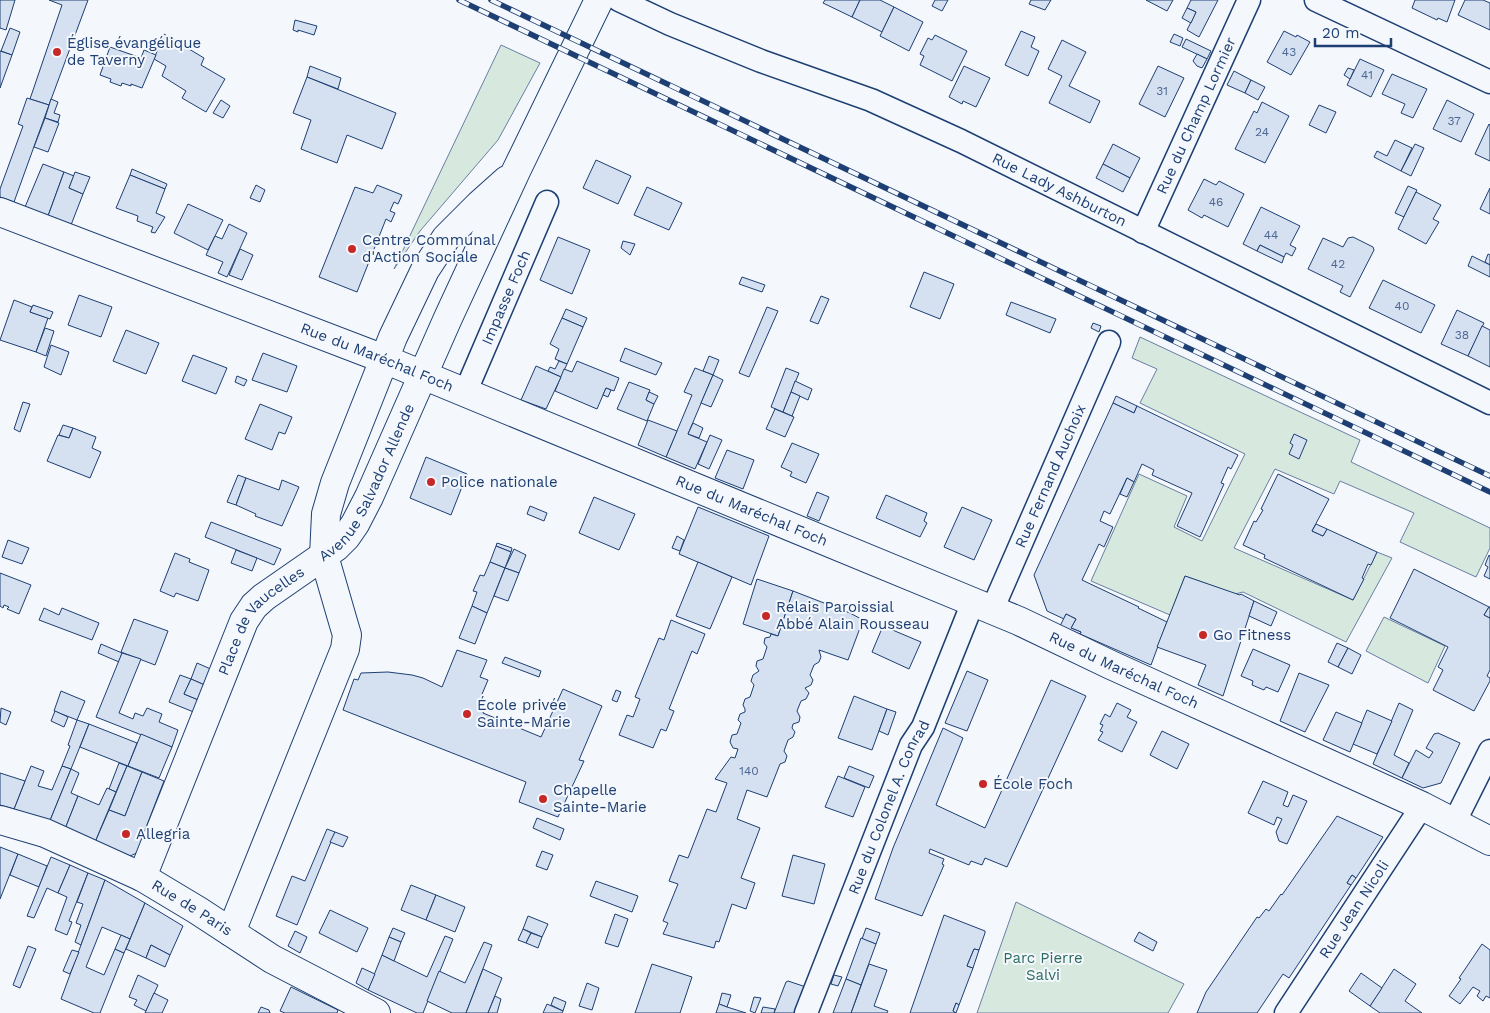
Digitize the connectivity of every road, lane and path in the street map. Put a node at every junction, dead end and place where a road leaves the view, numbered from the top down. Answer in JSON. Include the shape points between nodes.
{"nodes":[{"id":1,"x":599,"y":0,"type":"edge"},
{"id":2,"x":1249,"y":0,"type":"edge"},
{"id":3,"x":1316,"y":0,"type":"edge"},
{"id":4,"x":626,"y":3,"type":"edge"},
{"id":5,"x":1490,"y":82,"type":"edge"},
{"id":6,"x":517,"y":169,"type":"junction"},
{"id":7,"x":547,"y":202,"type":"dead end"},
{"id":8,"x":0,"y":212,"type":"edge"},
{"id":9,"x":1144,"y":232,"type":"junction"},
{"id":10,"x":1109,"y":342,"type":"dead end"},
{"id":11,"x":384,"y":359,"type":"junction"},
{"id":12,"x":423,"y":376,"type":"junction"},
{"id":13,"x":465,"y":393,"type":"junction"},
{"id":14,"x":1490,"y":403,"type":"edge"},
{"id":15,"x":324,"y":556,"type":"junction"},
{"id":16,"x":982,"y":606,"type":"junction"},
{"id":17,"x":1490,"y":752,"type":"edge"},
{"id":18,"x":1422,"y":806,"type":"junction"},
{"id":19,"x":0,"y":820,"type":"edge"},
{"id":20,"x":1454,"y":823,"type":"junction"},
{"id":21,"x":1490,"y":841,"type":"edge"},
{"id":22,"x":142,"y":877,"type":"junction"},
{"id":23,"x":231,"y":932,"type":"junction"},
{"id":24,"x":376,"y":1013,"type":"edge"},
{"id":25,"x":806,"y":1013,"type":"edge"},
{"id":26,"x":1286,"y":1013,"type":"edge"}],
"edges":[{"from":1,"to":6,"type":"street","name":"Avenue Salvador Allende"},
{"from":2,"to":9,"type":"street","name":"Rue du Champ Lormier"},
{"from":3,"to":5,"type":"street"},
{"from":4,"to":9,"type":"street","name":"Rue Lady Ashburton","via":[[761,61],[871,100]]},
{"from":6,"to":11,"type":"street","name":"Avenue Salvador Allende","via":[[464,219],[434,255],[424,270]]},
{"from":6,"to":12,"type":"street","name":"Avenue Salvador Allende"},
{"from":7,"to":13,"type":"street","name":"Impasse Foch"},
{"from":8,"to":11,"type":"street","name":"Rue du Maréchal Foch"},
{"from":9,"to":14,"type":"street","name":"Rue Lady Ashburton"},
{"from":10,"to":16,"type":"street","name":"Rue Fernand Auchoix"},
{"from":11,"to":12,"type":"street","name":"Rue du Maréchal Foch"},
{"from":11,"to":15,"type":"street","name":"Avenue Salvador Allende","via":[[335,483],[326,514]]},
{"from":12,"to":13,"type":"street","name":"Rue du Maréchal Foch"},
{"from":12,"to":15,"type":"street","name":"Avenue Salvador Allende","via":[[355,524],[346,537]]},
{"from":13,"to":16,"type":"street","name":"Rue du Maréchal Foch"},
{"from":15,"to":22,"type":"street","name":"Place de Vaucelles","via":[[264,597],[244,621]]},
{"from":15,"to":23,"type":"street","name":"Place de Vaucelles","via":[[347,635],[345,649]]},
{"from":16,"to":18,"type":"street","name":"Rue du Maréchal Foch"},
{"from":16,"to":25,"type":"street","name":"Rue du Colonel A. Conrad","via":[[911,745]]},
{"from":17,"to":20,"type":"street"},
{"from":18,"to":20,"type":"street","name":"Rue du Maréchal Foch"},
{"from":18,"to":26,"type":"street","name":"Rue Jean Nicoli"},
{"from":19,"to":22,"type":"street","name":"Rue de Paris","via":[[44,833]]},
{"from":20,"to":21,"type":"street","name":"Rue du Maréchal Foch"},
{"from":22,"to":23,"type":"street","name":"Rue de Paris"},
{"from":23,"to":24,"type":"street","name":"Rue de Paris","via":[[272,959]]}]}
